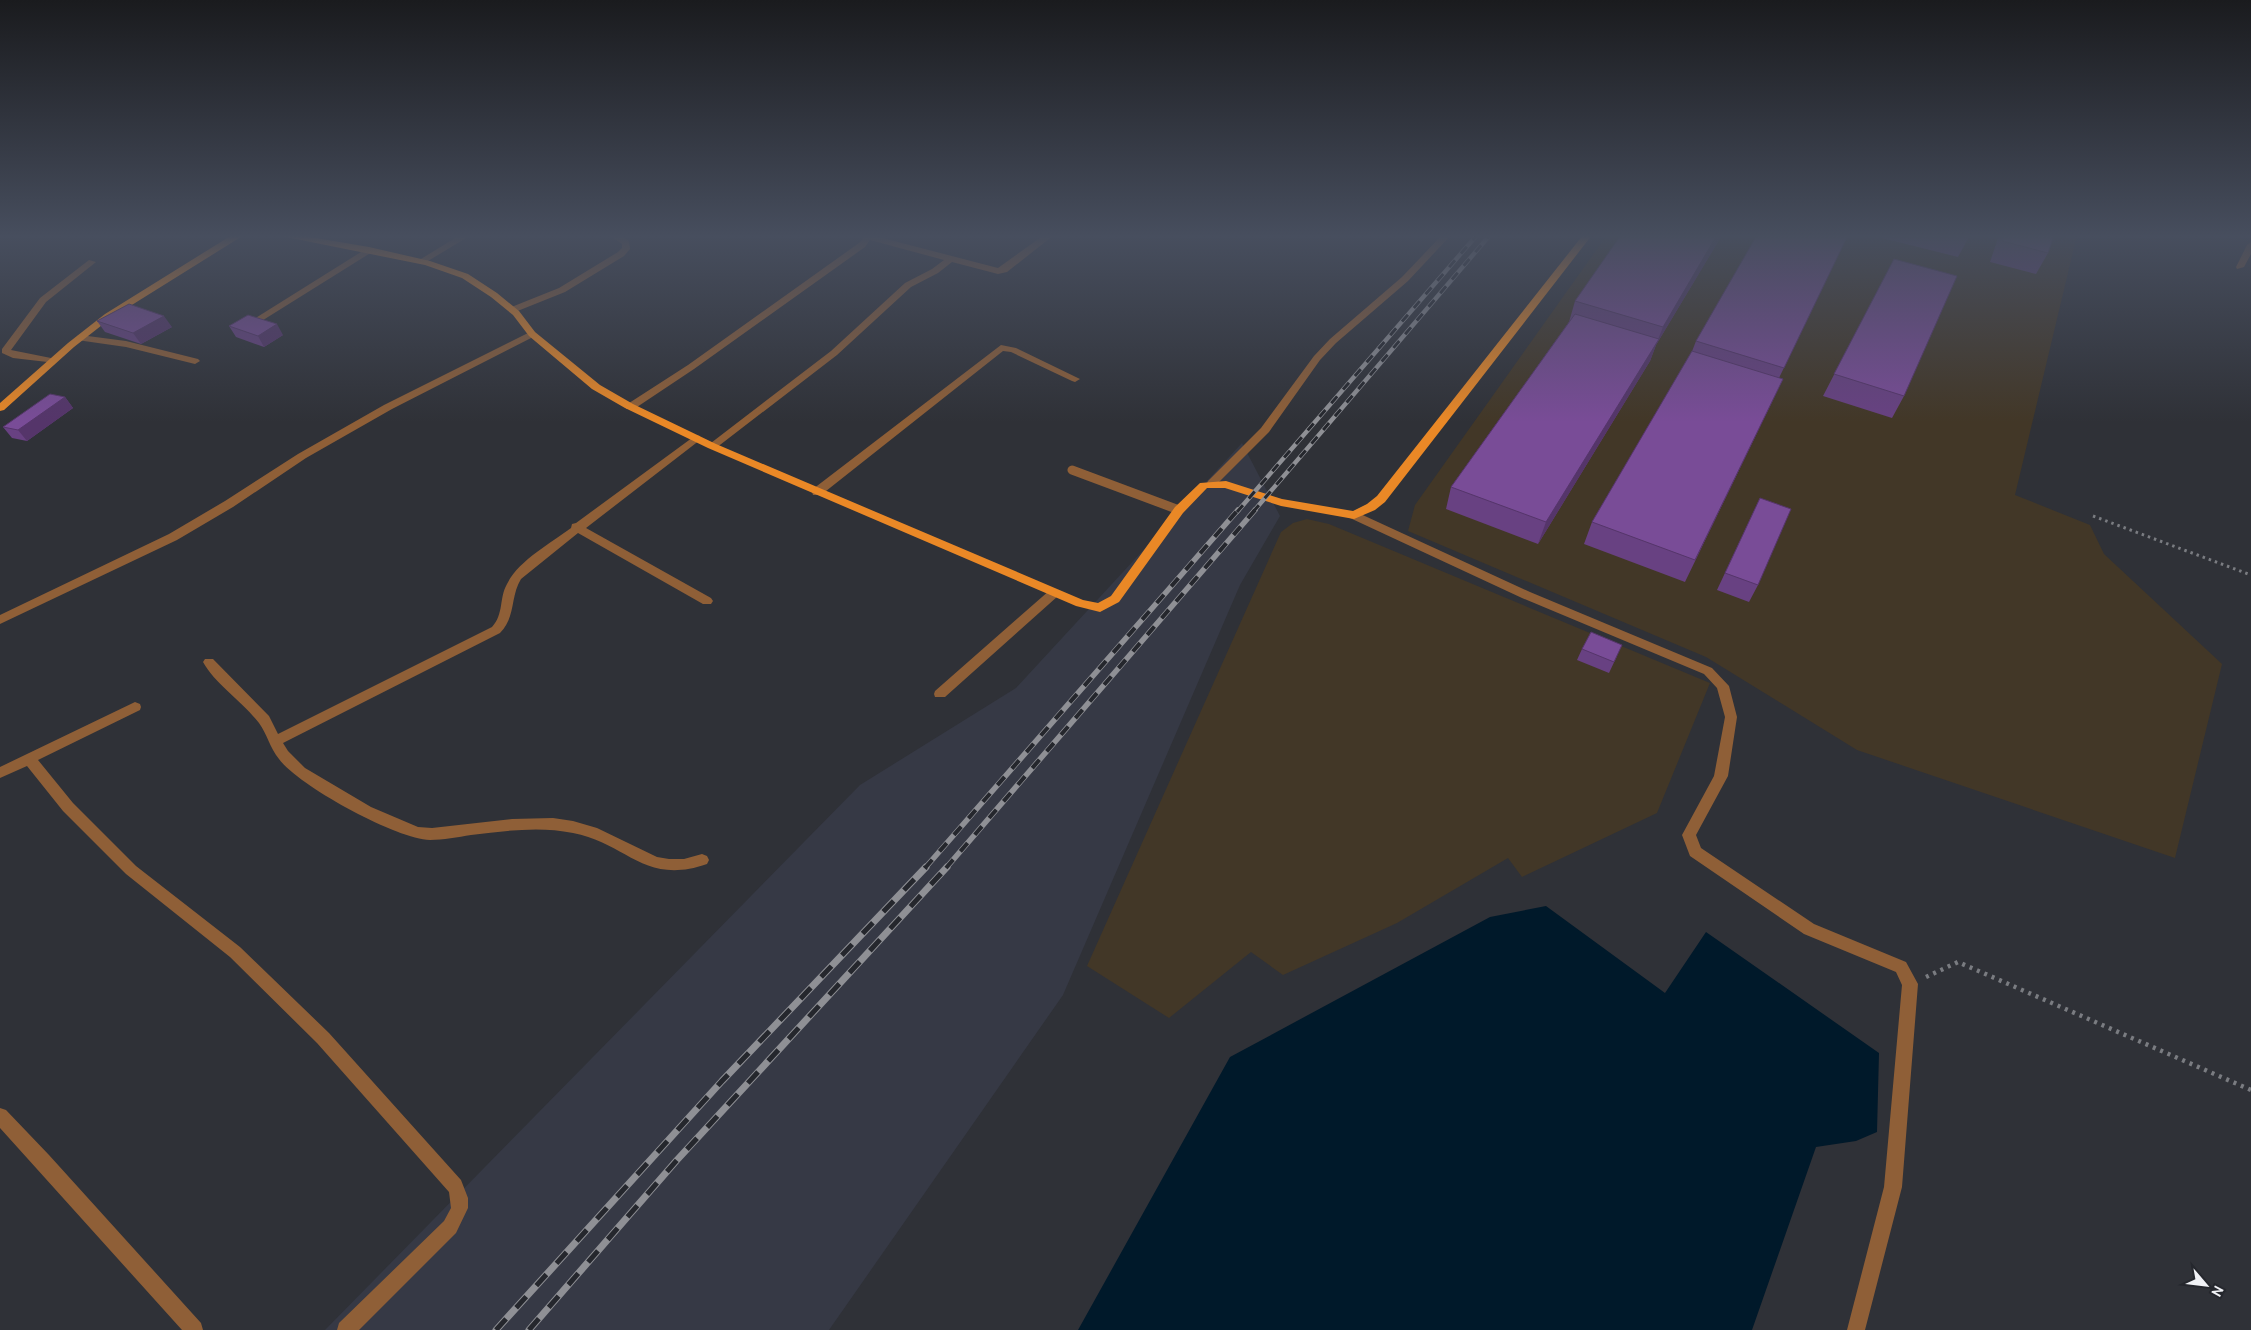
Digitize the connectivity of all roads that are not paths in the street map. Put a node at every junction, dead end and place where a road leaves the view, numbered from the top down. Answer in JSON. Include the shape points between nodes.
{"nodes":[{"id":1,"x":47,"y":297,"type":"edge"},
{"id":2,"x":138,"y":297,"type":"edge"},
{"id":3,"x":294,"y":297,"type":"edge"},
{"id":4,"x":496,"y":297,"type":"edge"},
{"id":5,"x":544,"y":297,"type":"edge"},
{"id":6,"x":789,"y":297,"type":"edge"},
{"id":7,"x":895,"y":297,"type":"edge"},
{"id":8,"x":1384,"y":297,"type":"edge"},
{"id":9,"x":1540,"y":297,"type":"edge"},
{"id":10,"x":512,"y":310,"type":"junction"},
{"id":11,"x":238,"y":332,"type":"edge"},
{"id":12,"x":532,"y":334,"type":"junction"},
{"id":13,"x":80,"y":338,"type":"junction"},
{"id":14,"x":53,"y":360,"type":"junction"},
{"id":15,"x":195,"y":361,"type":"dead end"},
{"id":16,"x":1075,"y":379,"type":"dead end"},
{"id":17,"x":630,"y":407,"type":"junction"},
{"id":18,"x":0,"y":408,"type":"edge"},
{"id":19,"x":696,"y":438,"type":"junction"},
{"id":20,"x":712,"y":446,"type":"junction"},
{"id":21,"x":1072,"y":470,"type":"dead end"},
{"id":22,"x":1212,"y":483,"type":"junction"},
{"id":23,"x":817,"y":492,"type":"junction"},
{"id":24,"x":1179,"y":510,"type":"junction"},
{"id":25,"x":1354,"y":515,"type":"junction"},
{"id":26,"x":576,"y":527,"type":"junction"},
{"id":27,"x":1054,"y":592,"type":"junction"},
{"id":28,"x":707,"y":601,"type":"dead end"},
{"id":29,"x":0,"y":620,"type":"edge"},
{"id":30,"x":209,"y":662,"type":"dead end"},
{"id":31,"x":940,"y":694,"type":"dead end"},
{"id":32,"x":135,"y":708,"type":"dead end"},
{"id":33,"x":275,"y":742,"type":"junction"},
{"id":34,"x":30,"y":760,"type":"junction"},
{"id":35,"x":0,"y":774,"type":"edge"},
{"id":36,"x":702,"y":860,"type":"dead end"},
{"id":37,"x":0,"y":1116,"type":"edge"},
{"id":38,"x":194,"y":1330,"type":"edge"},
{"id":39,"x":346,"y":1330,"type":"edge"},
{"id":40,"x":1856,"y":1330,"type":"edge"}],
"edges":[{"from":1,"to":14,"type":"street","via":[[6,351],[13,355]]},
{"from":2,"to":13,"type":"main road"},
{"from":3,"to":11,"type":"street"},
{"from":4,"to":10,"type":"main road"},
{"from":5,"to":10,"type":"street"},
{"from":6,"to":17,"type":"street"},
{"from":7,"to":20,"type":"street","via":[[834,353]]},
{"from":8,"to":22,"type":"street","via":[[1317,358],[1265,430]]},
{"from":9,"to":25,"type":"main road","via":[[1389,490],[1370,507]]},
{"from":10,"to":12,"type":"main road"},
{"from":12,"to":17,"type":"main road","via":[[596,388]]},
{"from":12,"to":29,"type":"street","via":[[388,407],[302,456],[173,537]]},
{"from":13,"to":14,"type":"main road"},
{"from":13,"to":15,"type":"street","via":[[126,344]]},
{"from":14,"to":18,"type":"main road"},
{"from":16,"to":23,"type":"street","via":[[1013,350],[1000,348]]},
{"from":17,"to":19,"type":"main road"},
{"from":19,"to":20,"type":"main road"},
{"from":19,"to":26,"type":"street"},
{"from":20,"to":23,"type":"main road"},
{"from":21,"to":24,"type":"lane"},
{"from":22,"to":24,"type":"main road","via":[[1196,491]]},
{"from":22,"to":25,"type":"main road","via":[[1226,484],[1280,502]]},
{"from":23,"to":27,"type":"main road"},
{"from":24,"to":27,"type":"main road","via":[[1115,599],[1106,606],[1090,607]]},
{"from":25,"to":40,"type":"street","via":[[1526,595],[1708,671],[1723,686],[1731,717],[1721,776],[1689,835],[1695,852],[1809,929],[1901,967],[1910,984],[1893,1187]]},
{"from":26,"to":28,"type":"street"},
{"from":26,"to":33,"type":"street","via":[[519,574],[511,588],[504,621],[496,630]]},
{"from":27,"to":31,"type":"street"},
{"from":30,"to":33,"type":"street","via":[[264,720]]},
{"from":32,"to":34,"type":"street"},
{"from":33,"to":36,"type":"street","via":[[300,772],[366,811],[418,833],[450,833],[530,824],[556,825],[591,831],[656,865],[685,866]]},
{"from":34,"to":35,"type":"street"},
{"from":34,"to":39,"type":"street","via":[[68,807],[131,870],[235,952],[324,1038],[455,1186],[461,1206],[450,1227]]},
{"from":37,"to":38,"type":"street"}]}
